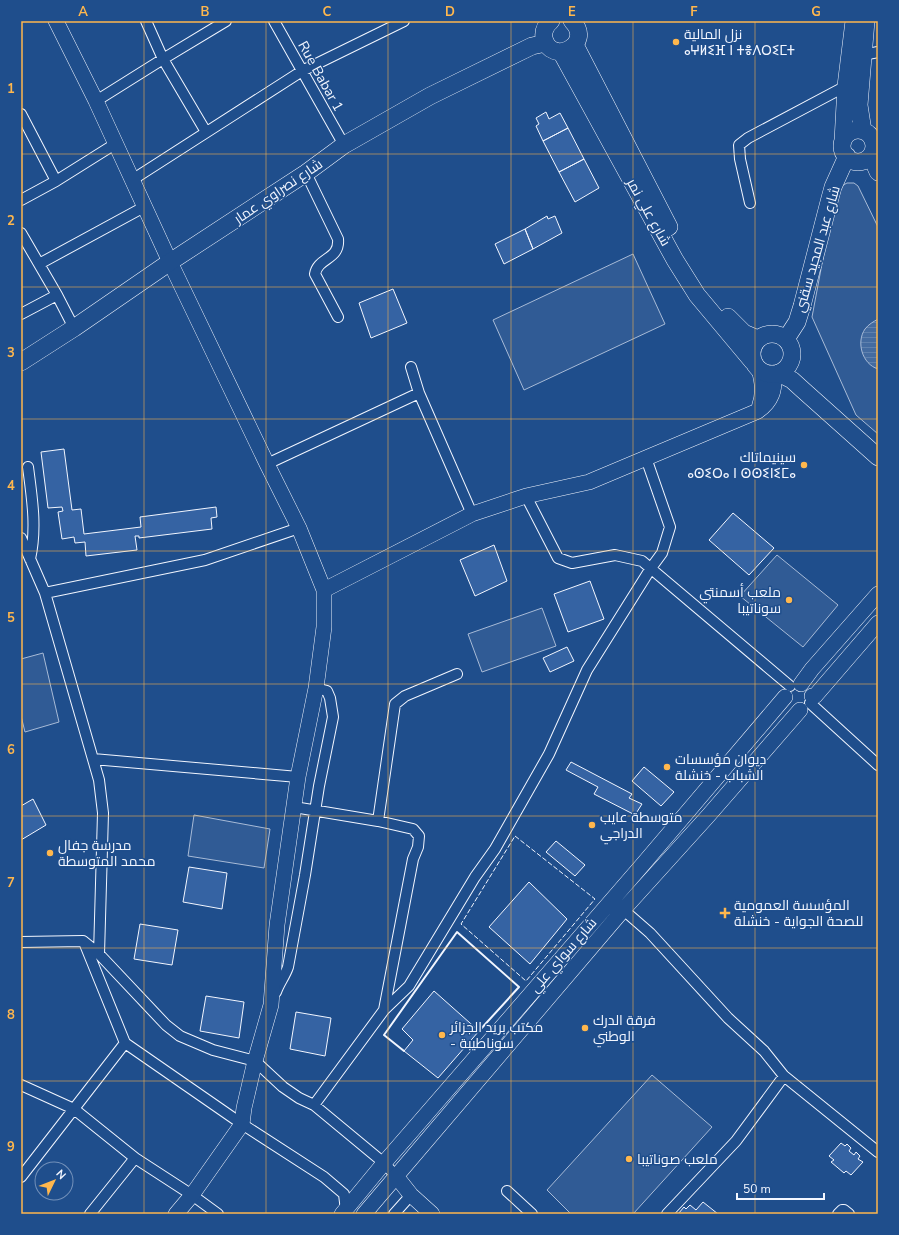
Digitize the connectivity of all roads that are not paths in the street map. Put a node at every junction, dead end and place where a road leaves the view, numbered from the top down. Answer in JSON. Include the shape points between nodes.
{"nodes":[{"id":1,"x":56,"y":21,"type":"edge"},
{"id":2,"x":146,"y":21,"type":"edge"},
{"id":3,"x":226,"y":21,"type":"edge"},
{"id":4,"x":274,"y":21,"type":"edge"},
{"id":5,"x":379,"y":21,"type":"edge"},
{"id":6,"x":404,"y":21,"type":"edge"},
{"id":7,"x":551,"y":21,"type":"edge"},
{"id":8,"x":854,"y":21,"type":"edge"},
{"id":9,"x":866,"y":21,"type":"edge"},
{"id":10,"x":577,"y":22,"type":"edge"},
{"id":11,"x":384,"y":30,"type":"junction"},
{"id":12,"x":561,"y":47,"type":"junction"},
{"id":13,"x":870,"y":54,"type":"edge"},
{"id":14,"x":163,"y":58,"type":"junction"},
{"id":15,"x":302,"y":70,"type":"junction"},
{"id":16,"x":846,"y":86,"type":"junction"},
{"id":17,"x":96,"y":101,"type":"junction"},
{"id":18,"x":21,"y":114,"type":"edge"},
{"id":19,"x":206,"y":132,"type":"junction"},
{"id":20,"x":871,"y":141,"type":"edge"},
{"id":21,"x":115,"y":144,"type":"junction"},
{"id":22,"x":344,"y":145,"type":"junction"},
{"id":23,"x":845,"y":149,"type":"junction"},
{"id":24,"x":878,"y":172,"type":"edge"},
{"id":25,"x":306,"y":173,"type":"junction"},
{"id":26,"x":56,"y":180,"type":"junction"},
{"id":27,"x":132,"y":180,"type":"junction"},
{"id":28,"x":21,"y":200,"type":"edge"},
{"id":29,"x":750,"y":203,"type":"dead end"},
{"id":30,"x":144,"y":207,"type":"junction"},
{"id":31,"x":21,"y":233,"type":"edge"},
{"id":32,"x":170,"y":262,"type":"junction"},
{"id":33,"x":39,"y":264,"type":"junction"},
{"id":34,"x":58,"y":295,"type":"junction"},
{"id":35,"x":21,"y":314,"type":"edge"},
{"id":36,"x":338,"y":317,"type":"dead end"},
{"id":37,"x":74,"y":328,"type":"junction"},
{"id":38,"x":758,"y":339,"type":"junction"},
{"id":39,"x":786,"y":339,"type":"junction"},
{"id":40,"x":21,"y":362,"type":"edge"},
{"id":41,"x":411,"y":367,"type":"dead end"},
{"id":42,"x":766,"y":370,"type":"junction"},
{"id":43,"x":419,"y":393,"type":"junction"},
{"id":44,"x":878,"y":457,"type":"edge"},
{"id":45,"x":646,"y":458,"type":"junction"},
{"id":46,"x":267,"y":464,"type":"junction"},
{"id":47,"x":28,"y":467,"type":"dead end"},
{"id":48,"x":526,"y":496,"type":"junction"},
{"id":49,"x":472,"y":514,"type":"junction"},
{"id":50,"x":299,"y":528,"type":"junction"},
{"id":51,"x":21,"y":538,"type":"edge"},
{"id":52,"x":30,"y":559,"type":"junction"},
{"id":53,"x":651,"y":568,"type":"junction"},
{"id":54,"x":324,"y":590,"type":"junction"},
{"id":55,"x":45,"y":593,"type":"junction"},
{"id":56,"x":878,"y":594,"type":"edge"},
{"id":57,"x":878,"y":623,"type":"edge"},
{"id":58,"x":458,"y":674,"type":"dead end"},
{"id":59,"x":316,"y":688,"type":"junction"},
{"id":60,"x":792,"y":689,"type":"junction"},
{"id":61,"x":807,"y":703,"type":"junction"},
{"id":62,"x":93,"y":758,"type":"junction"},
{"id":63,"x":878,"y":765,"type":"edge"},
{"id":64,"x":298,"y":777,"type":"junction"},
{"id":65,"x":294,"y":807,"type":"junction"},
{"id":66,"x":315,"y":810,"type":"junction"},
{"id":67,"x":378,"y":821,"type":"junction"},
{"id":68,"x":611,"y":900,"type":"junction"},
{"id":69,"x":624,"y":910,"type":"junction"},
{"id":70,"x":83,"y":940,"type":"junction"},
{"id":71,"x":21,"y":942,"type":"edge"},
{"id":72,"x":99,"y":954,"type":"junction"},
{"id":73,"x":271,"y":1005,"type":"junction"},
{"id":74,"x":384,"y":1010,"type":"junction"},
{"id":75,"x":125,"y":1044,"type":"junction"},
{"id":76,"x":473,"y":1060,"type":"junction"},
{"id":77,"x":255,"y":1061,"type":"junction"},
{"id":78,"x":484,"y":1071,"type":"junction"},
{"id":79,"x":784,"y":1076,"type":"junction"},
{"id":80,"x":21,"y":1085,"type":"edge"},
{"id":81,"x":314,"y":1105,"type":"junction"},
{"id":82,"x":74,"y":1109,"type":"junction"},
{"id":83,"x":242,"y":1124,"type":"junction"},
{"id":84,"x":878,"y":1152,"type":"edge"},
{"id":85,"x":135,"y":1158,"type":"junction"},
{"id":86,"x":384,"y":1163,"type":"junction"},
{"id":87,"x":396,"y":1176,"type":"junction"},
{"id":88,"x":21,"y":1177,"type":"edge"},
{"id":89,"x":507,"y":1191,"type":"dead end"},
{"id":90,"x":192,"y":1195,"type":"junction"},
{"id":91,"x":411,"y":1195,"type":"junction"},
{"id":92,"x":345,"y":1213,"type":"edge"},
{"id":93,"x":90,"y":1214,"type":"edge"},
{"id":94,"x":176,"y":1214,"type":"edge"},
{"id":95,"x":218,"y":1214,"type":"edge"},
{"id":96,"x":364,"y":1214,"type":"edge"},
{"id":97,"x":394,"y":1214,"type":"edge"},
{"id":98,"x":432,"y":1214,"type":"edge"},
{"id":99,"x":532,"y":1214,"type":"edge"},
{"id":100,"x":667,"y":1214,"type":"edge"},
{"id":101,"x":838,"y":1214,"type":"edge"},
{"id":102,"x":849,"y":1214,"type":"edge"}],
"edges":[{"from":1,"to":17,"type":"main road"},
{"from":2,"to":14,"type":"street"},
{"from":3,"to":14,"type":"street"},
{"from":4,"to":15,"type":"street","name":"Rue Babar 1"},
{"from":5,"to":11,"type":"street"},
{"from":6,"to":11,"type":"street"},
{"from":7,"to":12,"type":"main road","via":[[546,26],[544,36]]},
{"from":8,"to":16,"type":"main road","name":"شارع عبد المجيد سقني"},
{"from":9,"to":13,"type":"main road"},
{"from":10,"to":12,"type":"main road","via":[[578,35]]},
{"from":11,"to":15,"type":"street"},
{"from":12,"to":22,"type":"main road","name":"شارع نصراوي عمار","via":[[532,46],[430,96]]},
{"from":12,"to":38,"type":"main road","name":"شارع علي نمر","via":[[688,263],[732,322],[744,333]]},
{"from":12,"to":42,"type":"main road","name":"شارع علي نمر","via":[[674,260],[697,295]]},
{"from":13,"to":20,"type":"main road","via":[[859,104]]},
{"from":14,"to":17,"type":"street"},
{"from":14,"to":19,"type":"street"},
{"from":15,"to":19,"type":"street"},
{"from":15,"to":22,"type":"street","name":"Rue Babar 1"},
{"from":16,"to":23,"type":"main road","name":"شارع عبد المجيد سقني"},
{"from":16,"to":29,"type":"street","via":[[739,145]]},
{"from":17,"to":21,"type":"main road"},
{"from":18,"to":26,"type":"street"},
{"from":19,"to":27,"type":"street"},
{"from":20,"to":23,"type":"main road","via":[[855,131],[851,132],[845,138]]},
{"from":20,"to":23,"type":"main road","via":[[868,159],[859,162],[854,161]]},
{"from":20,"to":24,"type":"main road"},
{"from":21,"to":26,"type":"street"},
{"from":21,"to":27,"type":"main road"},
{"from":22,"to":25,"type":"main road","name":"شارع نصراوي عمار"},
{"from":23,"to":39,"type":"main road","name":"شارع عبد المجيد سقني","via":[[802,306],[797,322]]},
{"from":25,"to":32,"type":"main road","name":"شارع نصراوي عمار"},
{"from":25,"to":36,"type":"street","via":[[338,240],[338,249],[316,268],[316,274]]},
{"from":26,"to":28,"type":"street"},
{"from":27,"to":30,"type":"main road"},
{"from":30,"to":32,"type":"main road"},
{"from":30,"to":33,"type":"street"},
{"from":31,"to":33,"type":"street"},
{"from":32,"to":37,"type":"main road","name":"شارع نصراوي عمار"},
{"from":32,"to":46,"type":"main road"},
{"from":33,"to":34,"type":"street"},
{"from":34,"to":35,"type":"street"},
{"from":34,"to":37,"type":"street"},
{"from":37,"to":40,"type":"main road","name":"شارع نصراوي عمار"},
{"from":38,"to":39,"type":"main road","via":[[769,334]]},
{"from":38,"to":42,"type":"main road","via":[[752,350]]},
{"from":39,"to":42,"type":"main road","via":[[792,356],[788,366]]},
{"from":41,"to":43,"type":"street"},
{"from":42,"to":44,"type":"main road","name":"شارع علي نمر","via":[[792,380]]},
{"from":42,"to":45,"type":"main road","via":[[762,379],[763,396],[758,411]]},
{"from":43,"to":46,"type":"street"},
{"from":43,"to":49,"type":"street"},
{"from":45,"to":48,"type":"main road","via":[[589,482]]},
{"from":45,"to":53,"type":"street","via":[[670,527],[662,553]]},
{"from":46,"to":50,"type":"main road"},
{"from":47,"to":52,"type":"street","via":[[34,519]]},
{"from":48,"to":49,"type":"main road"},
{"from":48,"to":53,"type":"street","via":[[558,558],[572,563],[615,555],[642,561]]},
{"from":49,"to":54,"type":"main road"},
{"from":50,"to":54,"type":"main road"},
{"from":50,"to":55,"type":"street","via":[[205,560]]},
{"from":51,"to":52,"type":"street"},
{"from":52,"to":55,"type":"street"},
{"from":53,"to":60,"type":"street"},
{"from":53,"to":74,"type":"street","via":[[587,670],[549,754],[495,849],[475,877],[409,986]]},
{"from":54,"to":59,"type":"main road","via":[[324,627]]},
{"from":55,"to":62,"type":"street"},
{"from":56,"to":60,"type":"main road","name":"شارع سواي علي"},
{"from":57,"to":61,"type":"main road","name":"شارع سواي علي"},
{"from":58,"to":67,"type":"street","via":[[405,696],[395,704]]},
{"from":59,"to":64,"type":"main road"},
{"from":59,"to":66,"type":"street","via":[[327,692],[333,716]]},
{"from":60,"to":61,"type":"main road","via":[[807,687]]},
{"from":60,"to":61,"type":"main road","via":[[787,702],[790,706],[794,709]]},
{"from":60,"to":68,"type":"main road","name":"شارع سواي علي"},
{"from":61,"to":63,"type":"street"},
{"from":61,"to":69,"type":"main road","name":"شارع سواي علي"},
{"from":62,"to":64,"type":"street"},
{"from":62,"to":72,"type":"street","via":[[103,813]]},
{"from":64,"to":65,"type":"main road"},
{"from":65,"to":66,"type":"street"},
{"from":65,"to":73,"type":"main road","via":[[277,925]]},
{"from":66,"to":67,"type":"street"},
{"from":66,"to":73,"type":"street","via":[[288,967],[279,982]]},
{"from":67,"to":74,"type":"street","via":[[413,829],[419,836]]},
{"from":68,"to":69,"type":"street"},
{"from":68,"to":76,"type":"main road","name":"شارع سواي علي"},
{"from":69,"to":78,"type":"main road","name":"شارع سواي علي"},
{"from":69,"to":79,"type":"street","via":[[650,933],[728,1018],[764,1051]]},
{"from":70,"to":71,"type":"street"},
{"from":70,"to":72,"type":"street"},
{"from":70,"to":75,"type":"street"},
{"from":72,"to":77,"type":"street","via":[[166,1025],[180,1036],[213,1050]]},
{"from":73,"to":77,"type":"main road"},
{"from":74,"to":81,"type":"street"},
{"from":75,"to":82,"type":"street"},
{"from":75,"to":83,"type":"street"},
{"from":76,"to":78,"type":"main road"},
{"from":76,"to":86,"type":"main road","name":"شارع سواي علي"},
{"from":77,"to":81,"type":"street","via":[[283,1087]]},
{"from":77,"to":83,"type":"main road"},
{"from":78,"to":87,"type":"main road","name":"شارع سواي علي"},
{"from":79,"to":84,"type":"street"},
{"from":79,"to":100,"type":"street","via":[[736,1141]]},
{"from":80,"to":82,"type":"street"},
{"from":81,"to":86,"type":"street"},
{"from":82,"to":85,"type":"street"},
{"from":82,"to":88,"type":"street"},
{"from":83,"to":90,"type":"main road"},
{"from":83,"to":92,"type":"street","via":[[324,1177],[344,1194]]},
{"from":85,"to":90,"type":"street"},
{"from":85,"to":93,"type":"street"},
{"from":86,"to":87,"type":"street"},
{"from":86,"to":92,"type":"main road","name":"شارع سواي علي"},
{"from":87,"to":91,"type":"main road"},
{"from":87,"to":96,"type":"main road","name":"شارع سواي علي"},
{"from":89,"to":99,"type":"street"},
{"from":90,"to":94,"type":"main road"},
{"from":90,"to":95,"type":"street"},
{"from":91,"to":97,"type":"street"},
{"from":91,"to":98,"type":"main road"},
{"from":101,"to":102,"type":"street","via":[[844,1210]]}]}
